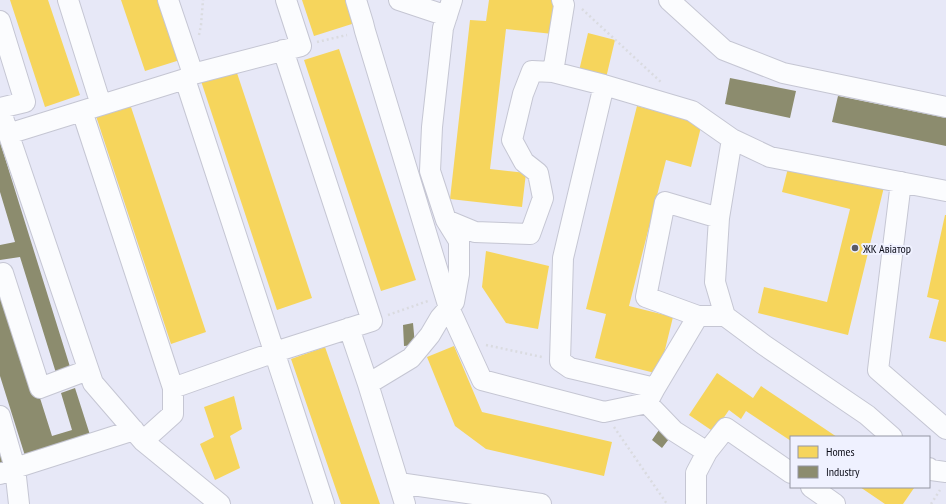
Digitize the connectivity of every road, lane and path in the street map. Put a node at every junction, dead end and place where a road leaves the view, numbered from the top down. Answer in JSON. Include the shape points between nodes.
{"nodes":[{"id":1,"x":68,"y":0,"type":"edge"},
{"id":2,"x":168,"y":0,"type":"edge"},
{"id":3,"x":286,"y":0,"type":"edge"},
{"id":4,"x":356,"y":0,"type":"edge"},
{"id":5,"x":400,"y":0,"type":"edge"},
{"id":6,"x":669,"y":0,"type":"edge"},
{"id":7,"x":570,"y":3,"type":"edge"},
{"id":8,"x":449,"y":8,"type":"edge"},
{"id":9,"x":0,"y":21,"type":"edge"},
{"id":10,"x":365,"y":31,"type":"junction"},
{"id":11,"x":292,"y":48,"type":"junction"},
{"id":12,"x":553,"y":72,"type":"junction"},
{"id":13,"x":189,"y":76,"type":"junction"},
{"id":14,"x":663,"y":84,"type":"dead end"},
{"id":15,"x":604,"y":85,"type":"junction"},
{"id":16,"x":101,"y":105,"type":"junction"},
{"id":17,"x":946,"y":107,"type":"edge"},
{"id":18,"x":0,"y":109,"type":"edge"},
{"id":19,"x":82,"y":111,"type":"junction"},
{"id":20,"x":8,"y":134,"type":"junction"},
{"id":21,"x":732,"y":139,"type":"junction"},
{"id":22,"x":901,"y":182,"type":"junction"},
{"id":23,"x":946,"y":191,"type":"edge"},
{"id":24,"x":719,"y":218,"type":"junction"},
{"id":25,"x":446,"y":220,"type":"junction"},
{"id":26,"x":0,"y":274,"type":"edge"},
{"id":27,"x":447,"y":302,"type":"junction"},
{"id":28,"x":698,"y":316,"type":"junction"},
{"id":29,"x":725,"y":316,"type":"junction"},
{"id":30,"x":372,"y":321,"type":"junction"},
{"id":31,"x":349,"y":328,"type":"junction"},
{"id":32,"x":464,"y":341,"type":"junction"},
{"id":33,"x":274,"y":352,"type":"junction"},
{"id":34,"x":560,"y":361,"type":"junction"},
{"id":35,"x":88,"y":370,"type":"junction"},
{"id":36,"x":368,"y":384,"type":"junction"},
{"id":37,"x":173,"y":388,"type":"junction"},
{"id":38,"x":651,"y":395,"type":"junction"},
{"id":39,"x":604,"y":412,"type":"junction"},
{"id":40,"x":0,"y":416,"type":"edge"},
{"id":41,"x":946,"y":429,"type":"edge"},
{"id":42,"x":138,"y":435,"type":"junction"},
{"id":43,"x":891,"y":436,"type":"edge"},
{"id":44,"x":707,"y":452,"type":"junction"},
{"id":45,"x":930,"y":469,"type":"edge"},
{"id":46,"x":7,"y":471,"type":"edge"},
{"id":47,"x":790,"y":473,"type":"edge"},
{"id":48,"x":944,"y":479,"type":"edge"},
{"id":49,"x":399,"y":483,"type":"junction"},
{"id":50,"x":812,"y":488,"type":"edge"},
{"id":51,"x":19,"y":504,"type":"edge"},
{"id":52,"x":220,"y":504,"type":"edge"},
{"id":53,"x":324,"y":504,"type":"edge"},
{"id":54,"x":405,"y":504,"type":"edge"},
{"id":55,"x":541,"y":504,"type":"edge"},
{"id":56,"x":667,"y":504,"type":"edge"},
{"id":57,"x":696,"y":504,"type":"edge"},
{"id":58,"x":835,"y":504,"type":"edge"},
{"id":59,"x":931,"y":504,"type":"edge"}],
"edges":[{"from":1,"to":16,"type":"street"},
{"from":2,"to":13,"type":"street"},
{"from":3,"to":11,"type":"street"},
{"from":4,"to":10,"type":"street"},
{"from":5,"to":8,"type":"street"},
{"from":6,"to":17,"type":"street","via":[[724,50],[783,73]]},
{"from":7,"to":12,"type":"street","via":[[564,4]]},
{"from":7,"to":14,"type":"path"},
{"from":8,"to":25,"type":"street","via":[[443,28],[430,171]]},
{"from":9,"to":18,"type":"street","via":[[25,102]]},
{"from":10,"to":11,"type":"path"},
{"from":10,"to":27,"type":"street"},
{"from":11,"to":13,"type":"street"},
{"from":11,"to":30,"type":"street"},
{"from":12,"to":15,"type":"street"},
{"from":12,"to":25,"type":"street","via":[[532,71],[522,94],[512,140],[524,162],[538,173],[543,198],[530,234],[475,232]]},
{"from":13,"to":16,"type":"street"},
{"from":13,"to":33,"type":"street"},
{"from":15,"to":21,"type":"street","via":[[692,111]]},
{"from":15,"to":34,"type":"street","via":[[563,258]]},
{"from":16,"to":19,"type":"street"},
{"from":18,"to":20,"type":"street"},
{"from":19,"to":20,"type":"street"},
{"from":19,"to":37,"type":"street"},
{"from":20,"to":35,"type":"street"},
{"from":21,"to":22,"type":"street","via":[[770,156]]},
{"from":21,"to":24,"type":"street"},
{"from":22,"to":23,"type":"street"},
{"from":22,"to":41,"type":"street","via":[[878,370]]},
{"from":24,"to":28,"type":"street","via":[[665,202],[646,297]]},
{"from":24,"to":29,"type":"street","via":[[715,282]]},
{"from":25,"to":27,"type":"street","via":[[458,241],[458,274],[454,302]]},
{"from":26,"to":35,"type":"street","via":[[3,273],[40,388]]},
{"from":27,"to":30,"type":"path"},
{"from":27,"to":32,"type":"street"},
{"from":27,"to":36,"type":"street","via":[[430,335],[411,358]]},
{"from":28,"to":29,"type":"street"},
{"from":28,"to":38,"type":"street"},
{"from":29,"to":43,"type":"street","via":[[866,415]]},
{"from":30,"to":31,"type":"street"},
{"from":31,"to":33,"type":"street"},
{"from":31,"to":36,"type":"street"},
{"from":32,"to":34,"type":"path"},
{"from":32,"to":39,"type":"street","via":[[482,380]]},
{"from":33,"to":37,"type":"street"},
{"from":33,"to":53,"type":"street"},
{"from":34,"to":38,"type":"street","via":[[570,368]]},
{"from":35,"to":42,"type":"street","via":[[93,383]]},
{"from":36,"to":49,"type":"street"},
{"from":37,"to":42,"type":"street","via":[[173,414]]},
{"from":38,"to":39,"type":"street"},
{"from":38,"to":44,"type":"street","via":[[674,431]]},
{"from":39,"to":56,"type":"path"},
{"from":40,"to":46,"type":"street"},
{"from":42,"to":46,"type":"street"},
{"from":42,"to":52,"type":"street"},
{"from":44,"to":47,"type":"street","via":[[726,428]]},
{"from":44,"to":57,"type":"street","via":[[696,473]]},
{"from":45,"to":48,"type":"street"},
{"from":46,"to":51,"type":"street"},
{"from":48,"to":59,"type":"path"},
{"from":49,"to":54,"type":"street"},
{"from":49,"to":55,"type":"street"},
{"from":50,"to":58,"type":"street"}]}
